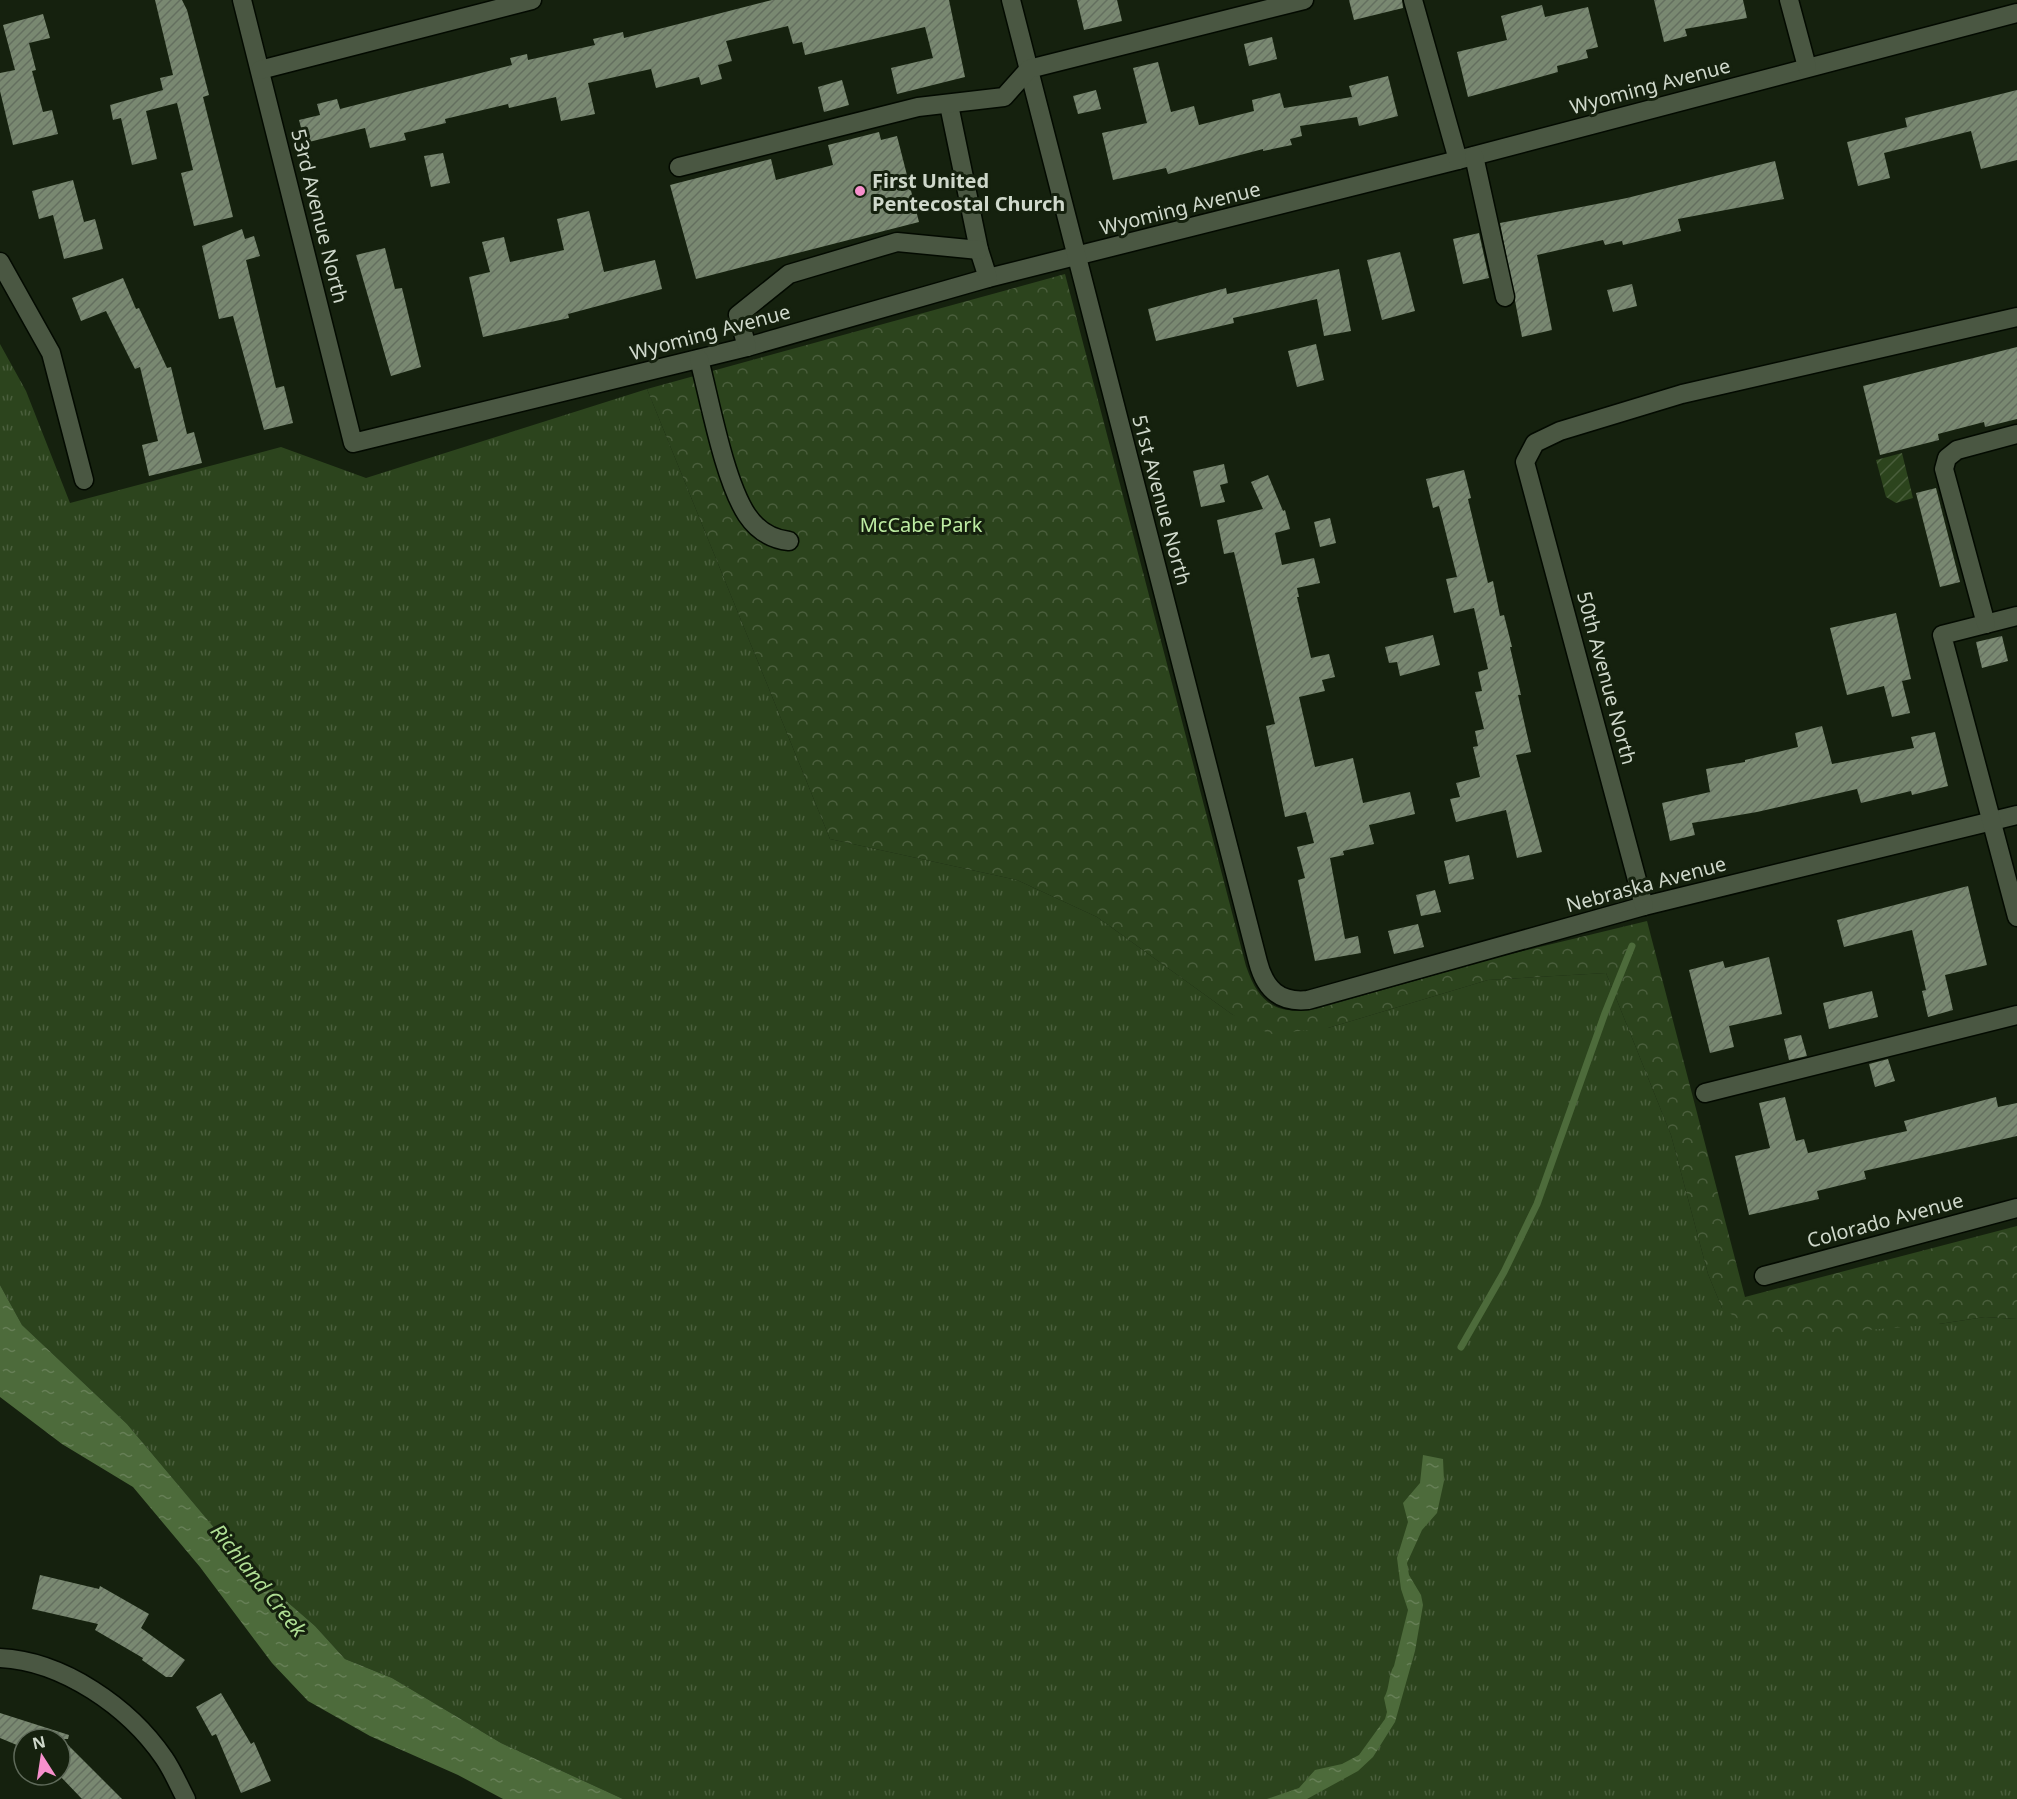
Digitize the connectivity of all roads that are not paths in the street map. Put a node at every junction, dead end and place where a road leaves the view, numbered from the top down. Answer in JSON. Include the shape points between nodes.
{"nodes":[{"id":1,"x":242,"y":0,"type":"edge"},
{"id":2,"x":532,"y":0,"type":"edge"},
{"id":3,"x":1011,"y":0,"type":"edge"},
{"id":4,"x":1304,"y":0,"type":"edge"},
{"id":5,"x":1413,"y":0,"type":"edge"},
{"id":6,"x":1789,"y":0,"type":"edge"},
{"id":7,"x":2017,"y":13,"type":"edge"},
{"id":8,"x":1807,"y":67,"type":"junction"},
{"id":9,"x":1029,"y":69,"type":"junction"},
{"id":10,"x":260,"y":70,"type":"junction"},
{"id":11,"x":949,"y":105,"type":"junction"},
{"id":12,"x":1466,"y":158,"type":"junction"},
{"id":13,"x":679,"y":167,"type":"dead end"},
{"id":14,"x":979,"y":250,"type":"junction"},
{"id":15,"x":1075,"y":258,"type":"junction"},
{"id":16,"x":0,"y":262,"type":"edge"},
{"id":17,"x":988,"y":278,"type":"junction"},
{"id":18,"x":1505,"y":297,"type":"dead end"},
{"id":19,"x":2017,"y":317,"type":"edge"},
{"id":20,"x":747,"y":347,"type":"junction"},
{"id":21,"x":699,"y":359,"type":"junction"},
{"id":22,"x":2017,"y":434,"type":"edge"},
{"id":23,"x":353,"y":443,"type":"joint"},
{"id":24,"x":84,"y":480,"type":"dead end"},
{"id":25,"x":789,"y":541,"type":"dead end"},
{"id":26,"x":2017,"y":616,"type":"edge"},
{"id":27,"x":1986,"y":624,"type":"junction"},
{"id":28,"x":2017,"y":815,"type":"edge"},
{"id":29,"x":1990,"y":821,"type":"junction"},
{"id":30,"x":1644,"y":906,"type":"junction"},
{"id":31,"x":2017,"y":917,"type":"edge"},
{"id":32,"x":1288,"y":1000,"type":"joint"},
{"id":33,"x":2017,"y":1015,"type":"edge"},
{"id":34,"x":1705,"y":1093,"type":"dead end"},
{"id":35,"x":2017,"y":1208,"type":"edge"},
{"id":36,"x":1764,"y":1276,"type":"dead end"},
{"id":37,"x":0,"y":1658,"type":"edge"},
{"id":38,"x":186,"y":1799,"type":"edge"}],
"edges":[{"from":1,"to":10,"type":"street","name":"53rd Avenue North"},
{"from":2,"to":10,"type":"street"},
{"from":3,"to":9,"type":"street","name":"51st Avenue North"},
{"from":4,"to":9,"type":"street"},
{"from":5,"to":12,"type":"street"},
{"from":6,"to":8,"type":"street"},
{"from":7,"to":8,"type":"street","name":"Wyoming Avenue"},
{"from":8,"to":12,"type":"street","name":"Wyoming Avenue"},
{"from":9,"to":11,"type":"street","via":[[1004,97]]},
{"from":9,"to":15,"type":"street","name":"51st Avenue North"},
{"from":10,"to":23,"type":"street","name":"53rd Avenue North"},
{"from":11,"to":13,"type":"street","via":[[918,107]]},
{"from":11,"to":14,"type":"street"},
{"from":12,"to":15,"type":"street","name":"Wyoming Avenue"},
{"from":12,"to":18,"type":"street"},
{"from":14,"to":17,"type":"street"},
{"from":14,"to":20,"type":"street","via":[[897,242],[789,274],[738,315]]},
{"from":15,"to":17,"type":"street","name":"Wyoming Avenue"},
{"from":15,"to":32,"type":"street","name":"51st Avenue North","via":[[1262,976],[1271,991]]},
{"from":16,"to":24,"type":"street","via":[[51,353]]},
{"from":17,"to":20,"type":"street","name":"Wyoming Avenue"},
{"from":19,"to":30,"type":"street","name":"50th Avenue North","via":[[1682,394],[1560,431],[1536,443],[1526,462]]},
{"from":20,"to":21,"type":"street","name":"Wyoming Avenue"},
{"from":21,"to":23,"type":"street","name":"Wyoming Avenue"},
{"from":21,"to":25,"type":"street","via":[[730,476],[747,514],[771,537]]},
{"from":22,"to":27,"type":"street","via":[[1957,450],[1947,458],[1944,469]]},
{"from":26,"to":27,"type":"street"},
{"from":27,"to":29,"type":"street","via":[[1942,635]]},
{"from":28,"to":29,"type":"street","name":"Nebraska Avenue"},
{"from":29,"to":30,"type":"street","name":"Nebraska Avenue"},
{"from":29,"to":31,"type":"street"},
{"from":30,"to":32,"type":"street","name":"Nebraska Avenue","via":[[1333,994]]},
{"from":33,"to":34,"type":"street"},
{"from":35,"to":36,"type":"street","name":"Colorado Avenue"},
{"from":37,"to":38,"type":"street","via":[[20,1659],[69,1677],[104,1699],[164,1758]]}]}
